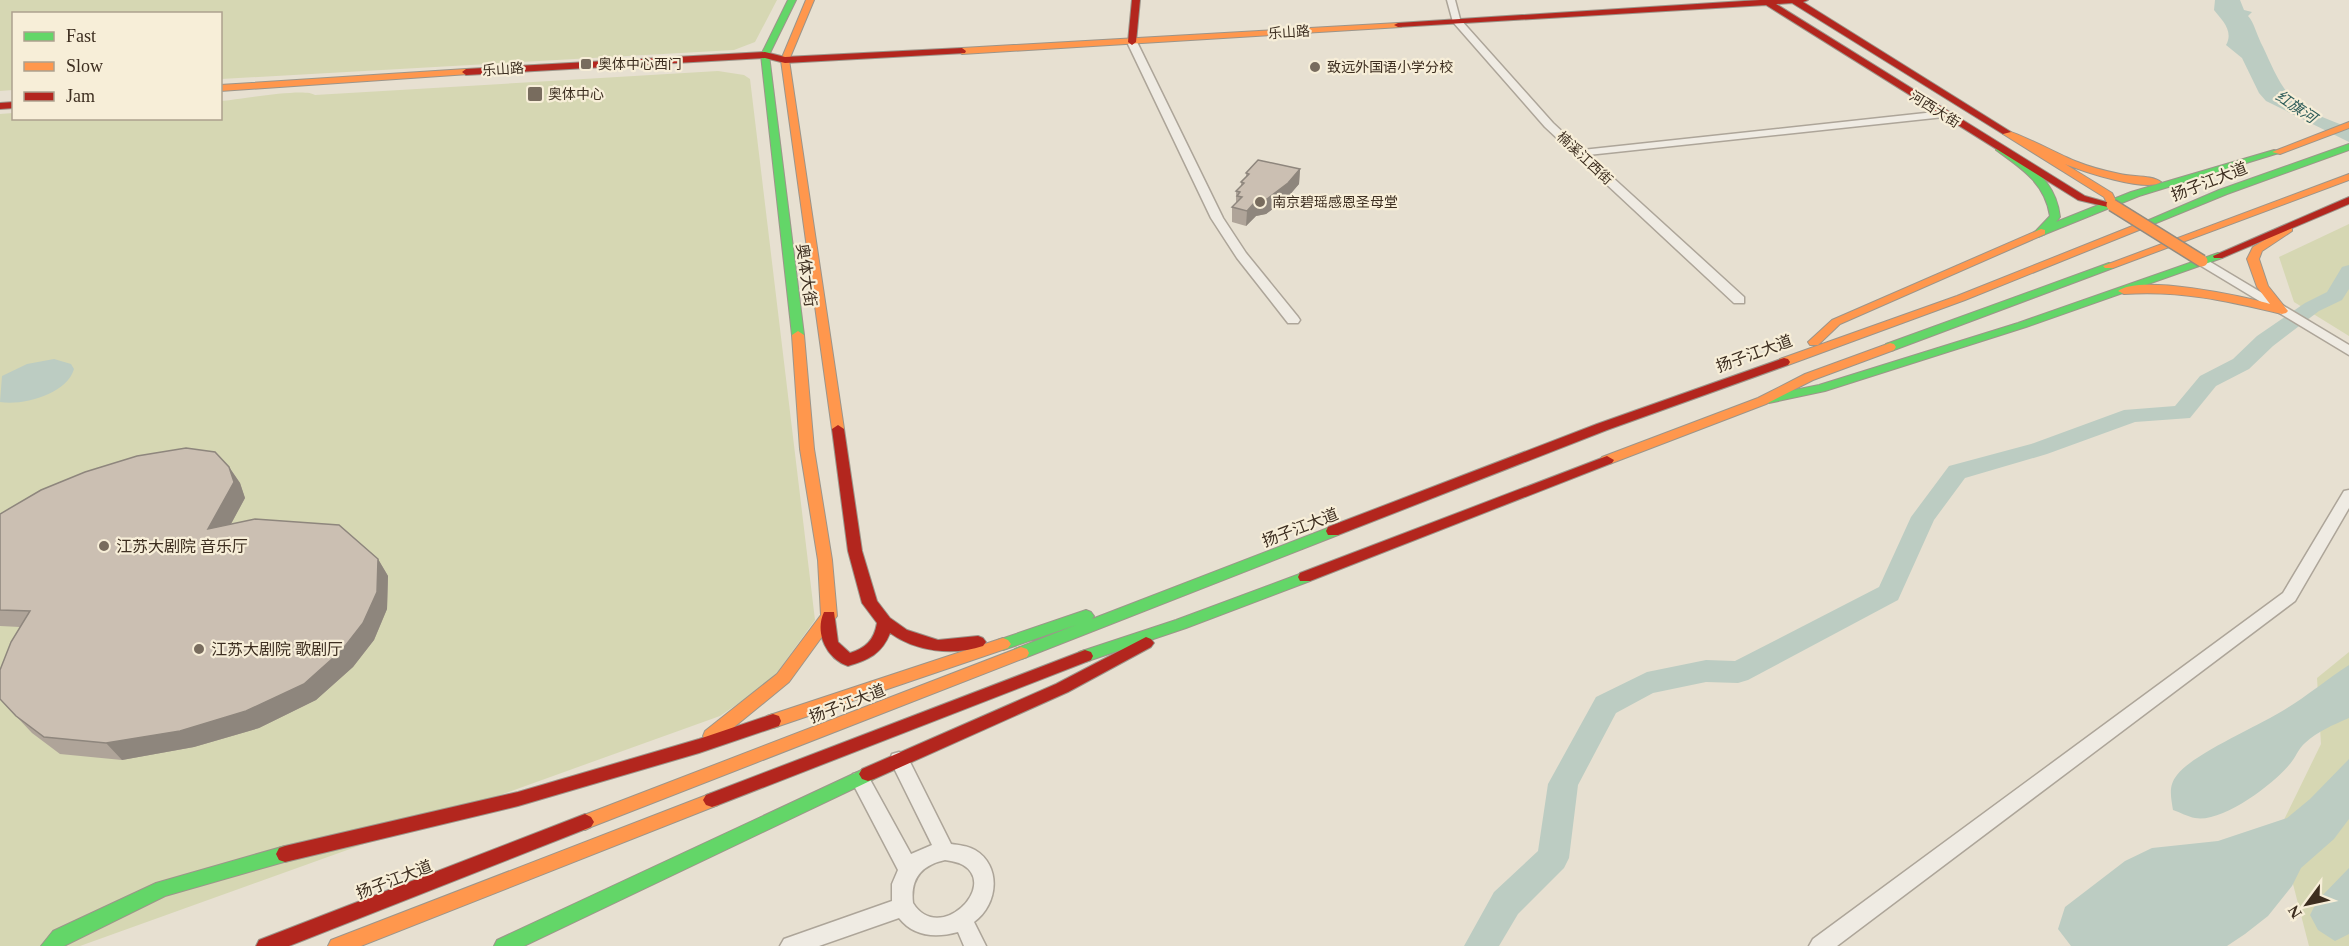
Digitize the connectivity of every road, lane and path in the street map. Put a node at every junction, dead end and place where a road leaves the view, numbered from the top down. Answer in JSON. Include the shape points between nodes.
{"nodes":[{"id":1,"x":792,"y":0,"type":"edge"},
{"id":2,"x":810,"y":0,"type":"edge"},
{"id":3,"x":1136,"y":0,"type":"edge"},
{"id":4,"x":1451,"y":0,"type":"edge"},
{"id":5,"x":1764,"y":0,"type":"edge"},
{"id":6,"x":1794,"y":0,"type":"edge"},
{"id":7,"x":1804,"y":0,"type":"edge"},
{"id":8,"x":1456,"y":20,"type":"junction"},
{"id":9,"x":1132,"y":42,"type":"junction"},
{"id":10,"x":766,"y":59,"type":"junction"},
{"id":11,"x":785,"y":60,"type":"junction"},
{"id":12,"x":222,"y":88,"type":"edge"},
{"id":13,"x":222,"y":94,"type":"edge"},
{"id":14,"x":1944,"y":114,"type":"junction"},
{"id":15,"x":2349,"y":125,"type":"edge"},
{"id":16,"x":2023,"y":142,"type":"junction"},
{"id":17,"x":2349,"y":147,"type":"edge"},
{"id":18,"x":1999,"y":148,"type":"junction"},
{"id":19,"x":1580,"y":153,"type":"junction"},
{"id":20,"x":2186,"y":177,"type":"junction"},
{"id":21,"x":2348,"y":178,"type":"edge"},
{"id":22,"x":2349,"y":200,"type":"edge"},
{"id":23,"x":2112,"y":205,"type":"junction"},
{"id":24,"x":2288,"y":229,"type":"junction"},
{"id":25,"x":2038,"y":234,"type":"junction"},
{"id":26,"x":2202,"y":261,"type":"junction"},
{"id":27,"x":2124,"y":291,"type":"junction"},
{"id":28,"x":1739,"y":300,"type":"dead end"},
{"id":29,"x":2283,"y":311,"type":"junction"},
{"id":30,"x":1293,"y":320,"type":"dead end"},
{"id":31,"x":2343,"y":347,"type":"edge"},
{"id":32,"x":1803,"y":353,"type":"junction"},
{"id":33,"x":1762,"y":401,"type":"junction"},
{"id":34,"x":2349,"y":495,"type":"edge"},
{"id":35,"x":1300,"y":544,"type":"junction"},
{"id":36,"x":829,"y":616,"type":"junction"},
{"id":37,"x":1078,"y":619,"type":"junction"},
{"id":38,"x":885,"y":622,"type":"junction"},
{"id":39,"x":1181,"y":624,"type":"junction"},
{"id":40,"x":699,"y":746,"type":"junction"},
{"id":41,"x":899,"y":760,"type":"junction"},
{"id":42,"x":860,"y":780,"type":"junction"},
{"id":43,"x":945,"y":851,"type":"junction"},
{"id":44,"x":909,"y":870,"type":"junction"},
{"id":45,"x":903,"y":907,"type":"junction"},
{"id":46,"x":963,"y":921,"type":"junction"},
{"id":47,"x":51,"y":946,"type":"edge"},
{"id":48,"x":266,"y":946,"type":"edge"},
{"id":49,"x":338,"y":946,"type":"edge"},
{"id":50,"x":504,"y":946,"type":"edge"},
{"id":51,"x":791,"y":946,"type":"edge"},
{"id":52,"x":975,"y":946,"type":"edge"},
{"id":53,"x":1820,"y":946,"type":"edge"}],
"edges":[{"from":1,"to":10,"type":"main road"},
{"from":2,"to":11,"type":"main road"},
{"from":3,"to":9,"type":"main road"},
{"from":4,"to":8,"type":"street","name":"楠溪江西街"},
{"from":5,"to":6,"type":"main road","name":"乐山路"},
{"from":5,"to":8,"type":"main road","name":"乐山路"},
{"from":5,"to":14,"type":"main road","name":"河西大街"},
{"from":6,"to":7,"type":"main road","name":"乐山路"},
{"from":6,"to":16,"type":"main road","name":"河西大街"},
{"from":8,"to":9,"type":"main road","name":"乐山路"},
{"from":8,"to":19,"type":"street","name":"楠溪江西街","via":[[1549,125]]},
{"from":9,"to":11,"type":"main road","name":"乐山路"},
{"from":9,"to":30,"type":"street","via":[[1217,218],[1240,255]]},
{"from":10,"to":11,"type":"main road","name":"乐山路"},
{"from":10,"to":12,"type":"main road","name":"乐山路","via":[[555,65]]},
{"from":10,"to":13,"type":"main road","name":"乐山路"},
{"from":10,"to":36,"type":"main road","name":"奥体大街","via":[[795,302],[807,449],[825,560]]},
{"from":11,"to":38,"type":"main road","name":"奥体大街","via":[[855,551],[870,603]]},
{"from":14,"to":18,"type":"main road","name":"河西大街"},
{"from":14,"to":19,"type":"street"},
{"from":15,"to":20,"type":"main road","via":[[2290,148]]},
{"from":16,"to":20,"type":"main road","via":[[2069,164],[2119,180],[2158,182]]},
{"from":16,"to":23,"type":"main road","name":"河西大街","via":[[2108,195]]},
{"from":17,"to":32,"type":"main road","name":"扬子江大道","via":[[2223,192],[1960,298]]},
{"from":18,"to":23,"type":"main road","name":"河西大街","via":[[2082,198]]},
{"from":18,"to":25,"type":"main road","via":[[2054,194],[2055,216]]},
{"from":19,"to":28,"type":"street","name":"楠溪江西街"},
{"from":20,"to":23,"type":"main road"},
{"from":21,"to":33,"type":"main road","via":[[1809,378]]},
{"from":22,"to":24,"type":"main road"},
{"from":23,"to":25,"type":"main road"},
{"from":23,"to":26,"type":"main road","name":"河西大街","bridge":true},
{"from":24,"to":26,"type":"main road"},
{"from":24,"to":29,"type":"main road","via":[[2257,249],[2253,259],[2263,287]]},
{"from":25,"to":32,"type":"main road","via":[[1836,322]]},
{"from":26,"to":27,"type":"main road"},
{"from":26,"to":29,"type":"street","name":"河西大街"},
{"from":27,"to":29,"type":"main road","via":[[2158,286],[2195,288]]},
{"from":27,"to":33,"type":"main road","via":[[1821,388]]},
{"from":29,"to":31,"type":"street","name":"河西大街"},
{"from":32,"to":35,"type":"main road","name":"扬子江大道"},
{"from":33,"to":39,"type":"main road"},
{"from":34,"to":53,"type":"street","via":[[2289,597]]},
{"from":35,"to":37,"type":"main road"},
{"from":35,"to":48,"type":"main road","name":"扬子江大道"},
{"from":36,"to":38,"type":"main road","name":"奥体大街","via":[[835,653],[848,660],[870,655],[883,640]]},
{"from":36,"to":40,"type":"main road","via":[[783,678]]},
{"from":37,"to":38,"type":"main road","via":[[977,642],[938,646],[902,634]]},
{"from":37,"to":40,"type":"main road"},
{"from":39,"to":41,"type":"main road","via":[[1062,688]]},
{"from":39,"to":49,"type":"main road","via":[[1054,666]]},
{"from":40,"to":47,"type":"main road","via":[[518,799],[260,860],[162,889],[60,937]]},
{"from":41,"to":42,"type":"main road"},
{"from":41,"to":43,"type":"street"},
{"from":42,"to":44,"type":"street"},
{"from":42,"to":50,"type":"main road"},
{"from":43,"to":44,"type":"street","via":[[919,860]]},
{"from":43,"to":46,"type":"street","via":[[970,857],[985,875],[982,900]]},
{"from":44,"to":45,"type":"street","via":[[902,882]]},
{"from":45,"to":46,"type":"street","via":[[921,925],[935,928]]},
{"from":45,"to":51,"type":"street"},
{"from":46,"to":52,"type":"street"}]}
